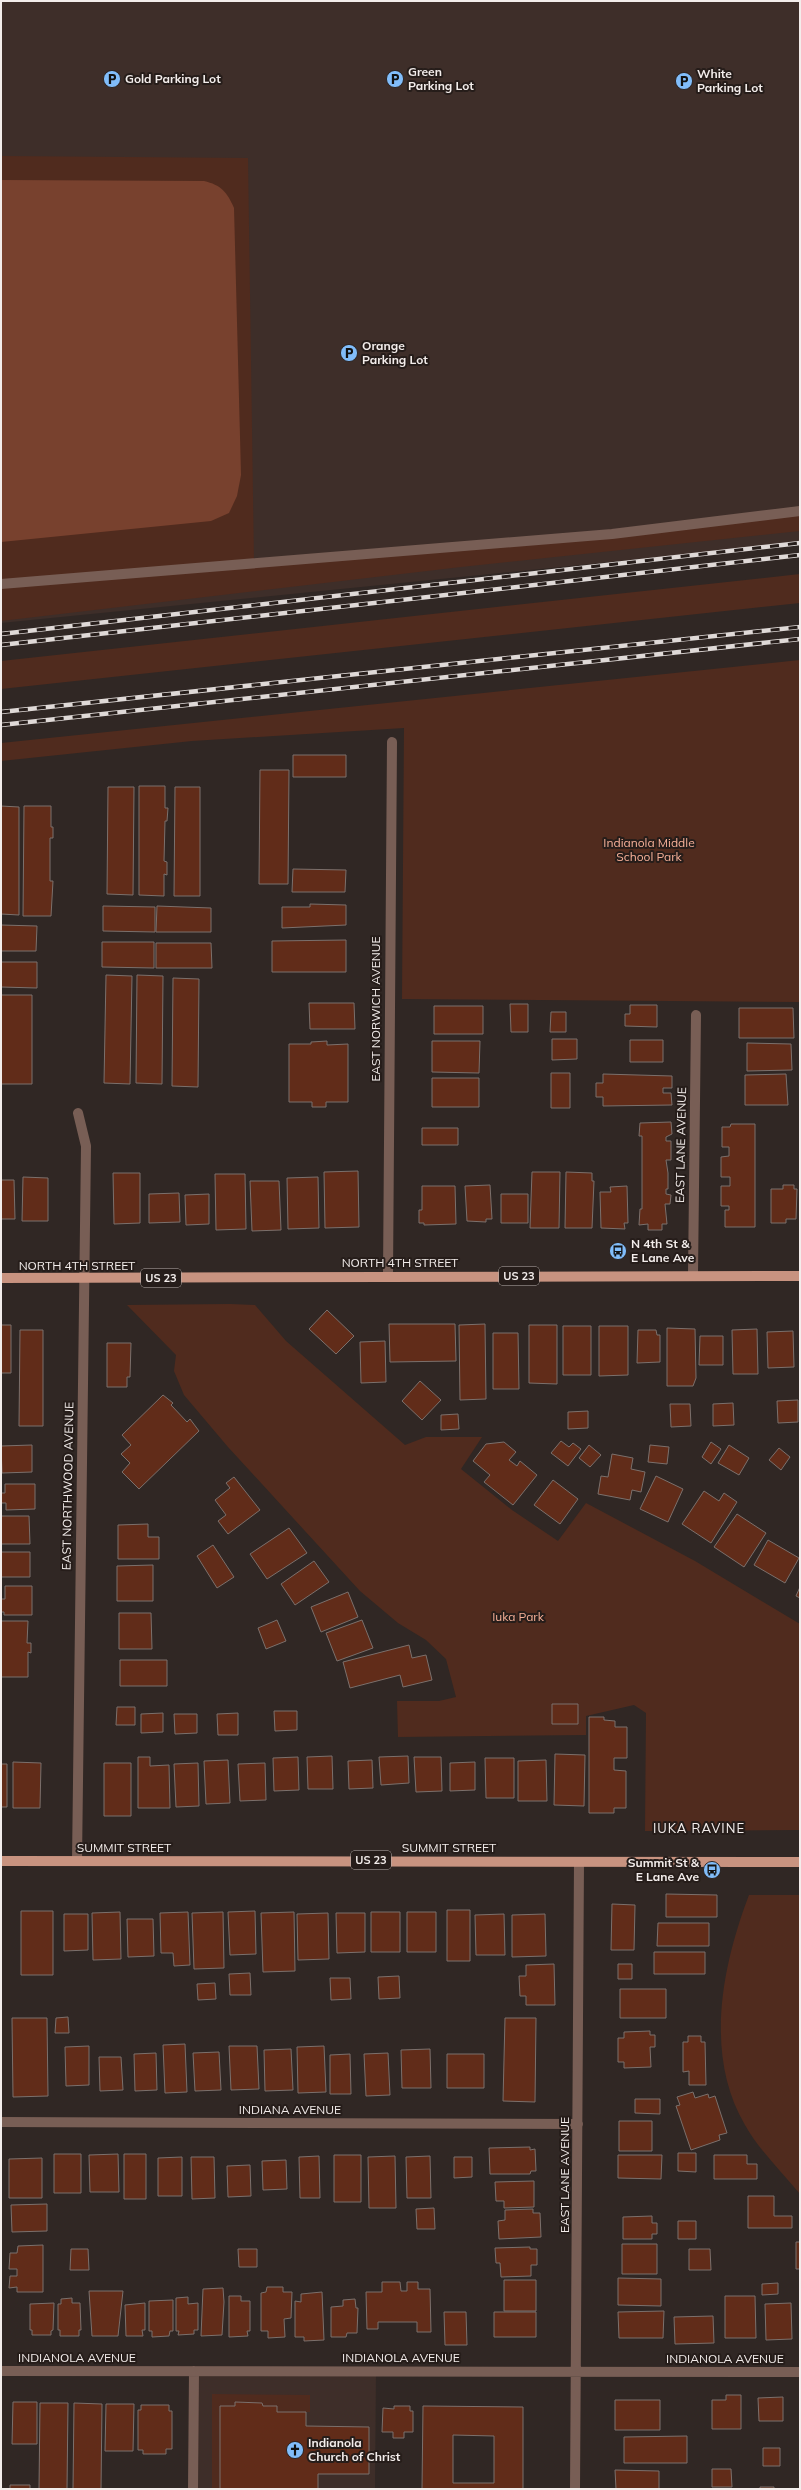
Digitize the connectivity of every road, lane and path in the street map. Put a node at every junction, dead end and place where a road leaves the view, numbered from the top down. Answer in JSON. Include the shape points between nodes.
{"nodes":[{"id":1,"x":800,"y":511,"type":"edge"},
{"id":2,"x":1,"y":584,"type":"edge"},
{"id":3,"x":392,"y":742,"type":"dead end"},
{"id":4,"x":696,"y":1015,"type":"dead end"},
{"id":5,"x":78,"y":1113,"type":"dead end"},
{"id":6,"x":388,"y":1276,"type":"junction"},
{"id":7,"x":693,"y":1276,"type":"junction"},
{"id":8,"x":800,"y":1276,"type":"edge"},
{"id":9,"x":1,"y":1278,"type":"edge"},
{"id":10,"x":83,"y":1279,"type":"junction"},
{"id":11,"x":1,"y":1861,"type":"edge"},
{"id":12,"x":77,"y":1861,"type":"junction"},
{"id":13,"x":579,"y":1862,"type":"junction"},
{"id":14,"x":800,"y":1862,"type":"edge"},
{"id":15,"x":1,"y":2122,"type":"edge"},
{"id":16,"x":578,"y":2124,"type":"junction"},
{"id":17,"x":1,"y":2371,"type":"edge"},
{"id":18,"x":194,"y":2371,"type":"junction"},
{"id":19,"x":577,"y":2372,"type":"junction"},
{"id":20,"x":800,"y":2372,"type":"edge"},
{"id":21,"x":194,"y":2489,"type":"edge"},
{"id":22,"x":575,"y":2489,"type":"edge"}],
"edges":[{"from":1,"to":2,"type":"street","via":[[612,534]]},
{"from":3,"to":6,"type":"street","name":"EAST NORWICH AVENUE"},
{"from":4,"to":7,"type":"street","name":"EAST LANE AVENUE"},
{"from":5,"to":10,"type":"street","name":"EAST NORTHWOOD AVENUE","via":[[86,1146]]},
{"from":6,"to":7,"type":"main road","name":"NORTH 4TH STREET","number":"US 23"},
{"from":6,"to":10,"type":"main road","name":"NORTH 4TH STREET","number":"US 23"},
{"from":7,"to":8,"type":"main road","name":"NORTH 4TH STREET","number":"US 23"},
{"from":9,"to":10,"type":"main road","name":"NORTH 4TH STREET","number":"US 23"},
{"from":10,"to":12,"type":"street","name":"EAST NORTHWOOD AVENUE"},
{"from":11,"to":12,"type":"main road","name":"SUMMIT STREET","number":"US 23"},
{"from":12,"to":13,"type":"main road","name":"SUMMIT STREET","number":"US 23"},
{"from":13,"to":14,"type":"main road","name":"SUMMIT STREET","number":"US 23"},
{"from":13,"to":16,"type":"street","name":"EAST LANE AVENUE"},
{"from":15,"to":16,"type":"street","name":"INDIANA AVENUE"},
{"from":16,"to":19,"type":"street","name":"EAST LANE AVENUE"},
{"from":17,"to":18,"type":"street","name":"INDIANOLA AVENUE"},
{"from":18,"to":19,"type":"street","name":"INDIANOLA AVENUE"},
{"from":18,"to":21,"type":"street"},
{"from":19,"to":20,"type":"street","name":"INDIANOLA AVENUE"},
{"from":19,"to":22,"type":"street","name":"EAST LANE AVENUE"}]}
